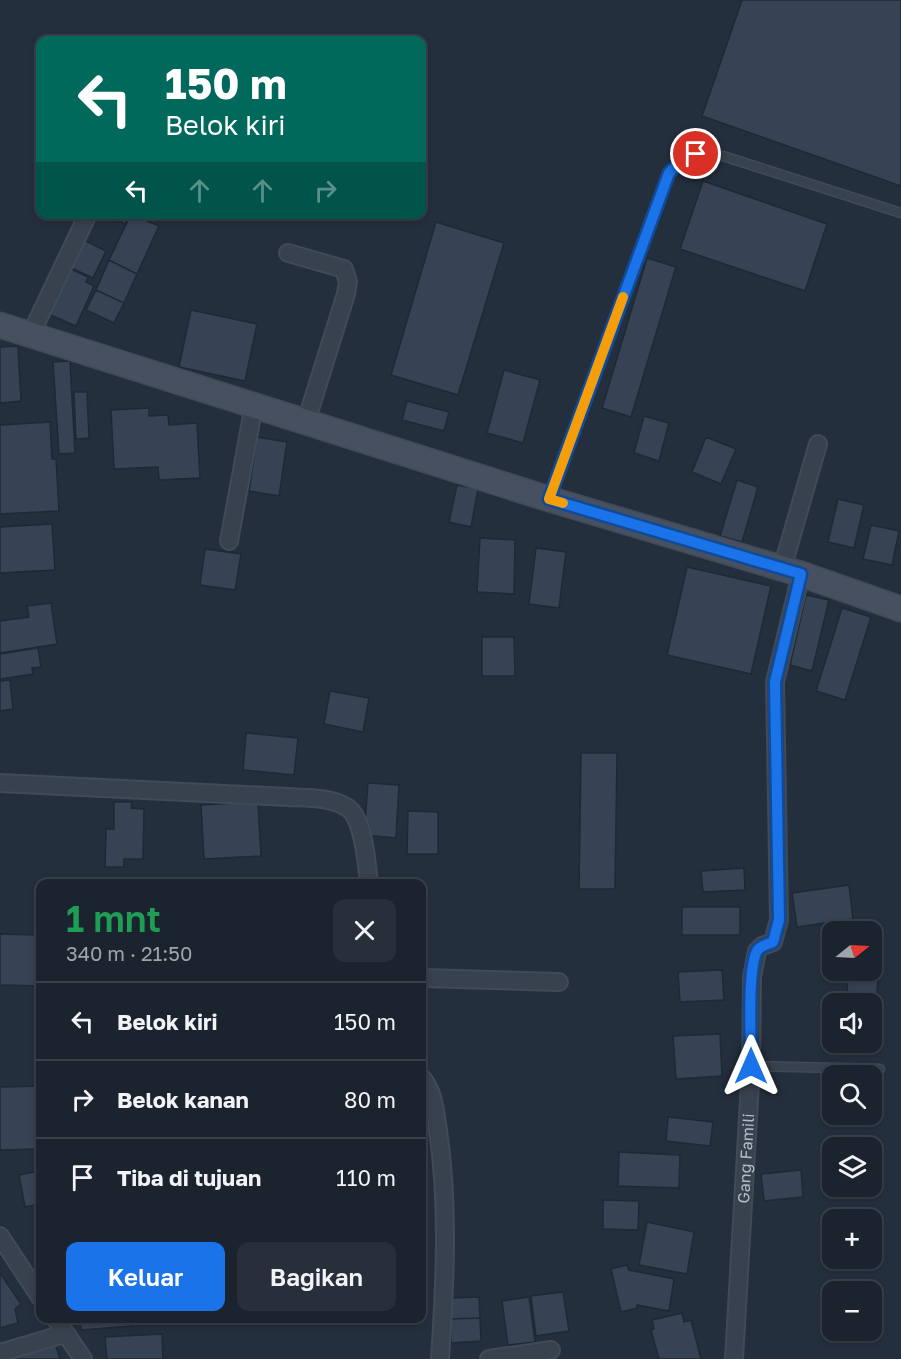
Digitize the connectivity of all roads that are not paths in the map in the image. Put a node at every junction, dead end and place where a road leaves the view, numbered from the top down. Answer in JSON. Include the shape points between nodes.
{"nodes":[{"id":1,"x":901,"y":213,"type":"edge"},
{"id":2,"x":86,"y":219,"type":"edge"},
{"id":3,"x":288,"y":253,"type":"dead end"},
{"id":4,"x":0,"y":325,"type":"edge"},
{"id":5,"x":31,"y":334,"type":"junction"},
{"id":6,"x":254,"y":405,"type":"junction"},
{"id":7,"x":306,"y":422,"type":"junction"},
{"id":8,"x":818,"y":444,"type":"dead end"},
{"id":9,"x":549,"y":499,"type":"junction"},
{"id":10,"x":229,"y":541,"type":"dead end"},
{"id":11,"x":791,"y":572,"type":"junction"},
{"id":12,"x":901,"y":609,"type":"edge"},
{"id":13,"x":0,"y":783,"type":"edge"},
{"id":14,"x":368,"y":879,"type":"edge"},
{"id":15,"x":426,"y":978,"type":"edge"},
{"id":16,"x":559,"y":982,"type":"dead end"},
{"id":17,"x":751,"y":1066,"type":"junction"},
{"id":18,"x":822,"y":1068,"type":"edge"},
{"id":19,"x":426,"y":1084,"type":"edge"},
{"id":20,"x":0,"y":1236,"type":"edge"},
{"id":21,"x":36,"y":1291,"type":"edge"},
{"id":22,"x":58,"y":1323,"type":"edge"},
{"id":23,"x":64,"y":1334,"type":"junction"},
{"id":24,"x":551,"y":1350,"type":"dead end"},
{"id":25,"x":0,"y":1353,"type":"edge"},
{"id":26,"x":83,"y":1359,"type":"edge"},
{"id":27,"x":440,"y":1359,"type":"edge"},
{"id":28,"x":496,"y":1359,"type":"edge"},
{"id":29,"x":734,"y":1359,"type":"edge"}],
"edges":[{"from":1,"to":9,"type":"lane","via":[[723,156],[696,154],[681,161],[669,173]]},
{"from":2,"to":5,"type":"street"},
{"from":3,"to":7,"type":"street","via":[[344,269],[348,282]]},
{"from":4,"to":5,"type":"street"},
{"from":5,"to":6,"type":"street"},
{"from":6,"to":7,"type":"street"},
{"from":6,"to":10,"type":"street"},
{"from":7,"to":9,"type":"street"},
{"from":8,"to":11,"type":"street","name":"Gang Famili"},
{"from":9,"to":11,"type":"street"},
{"from":11,"to":12,"type":"street"},
{"from":11,"to":17,"type":"street","name":"Gang Famili","via":[[775,682],[779,920],[773,942],[757,951],[752,977]]},
{"from":13,"to":14,"type":"street","via":[[288,797],[337,803],[354,814]]},
{"from":15,"to":16,"type":"street"},
{"from":17,"to":18,"type":"lane"},
{"from":17,"to":29,"type":"street","name":"Gang Famili"},
{"from":19,"to":27,"type":"street","via":[[435,1109],[444,1185],[446,1268]]},
{"from":20,"to":21,"type":"street"},
{"from":22,"to":23,"type":"street"},
{"from":23,"to":25,"type":"street"},
{"from":23,"to":26,"type":"street"},
{"from":24,"to":28,"type":"street"}]}
